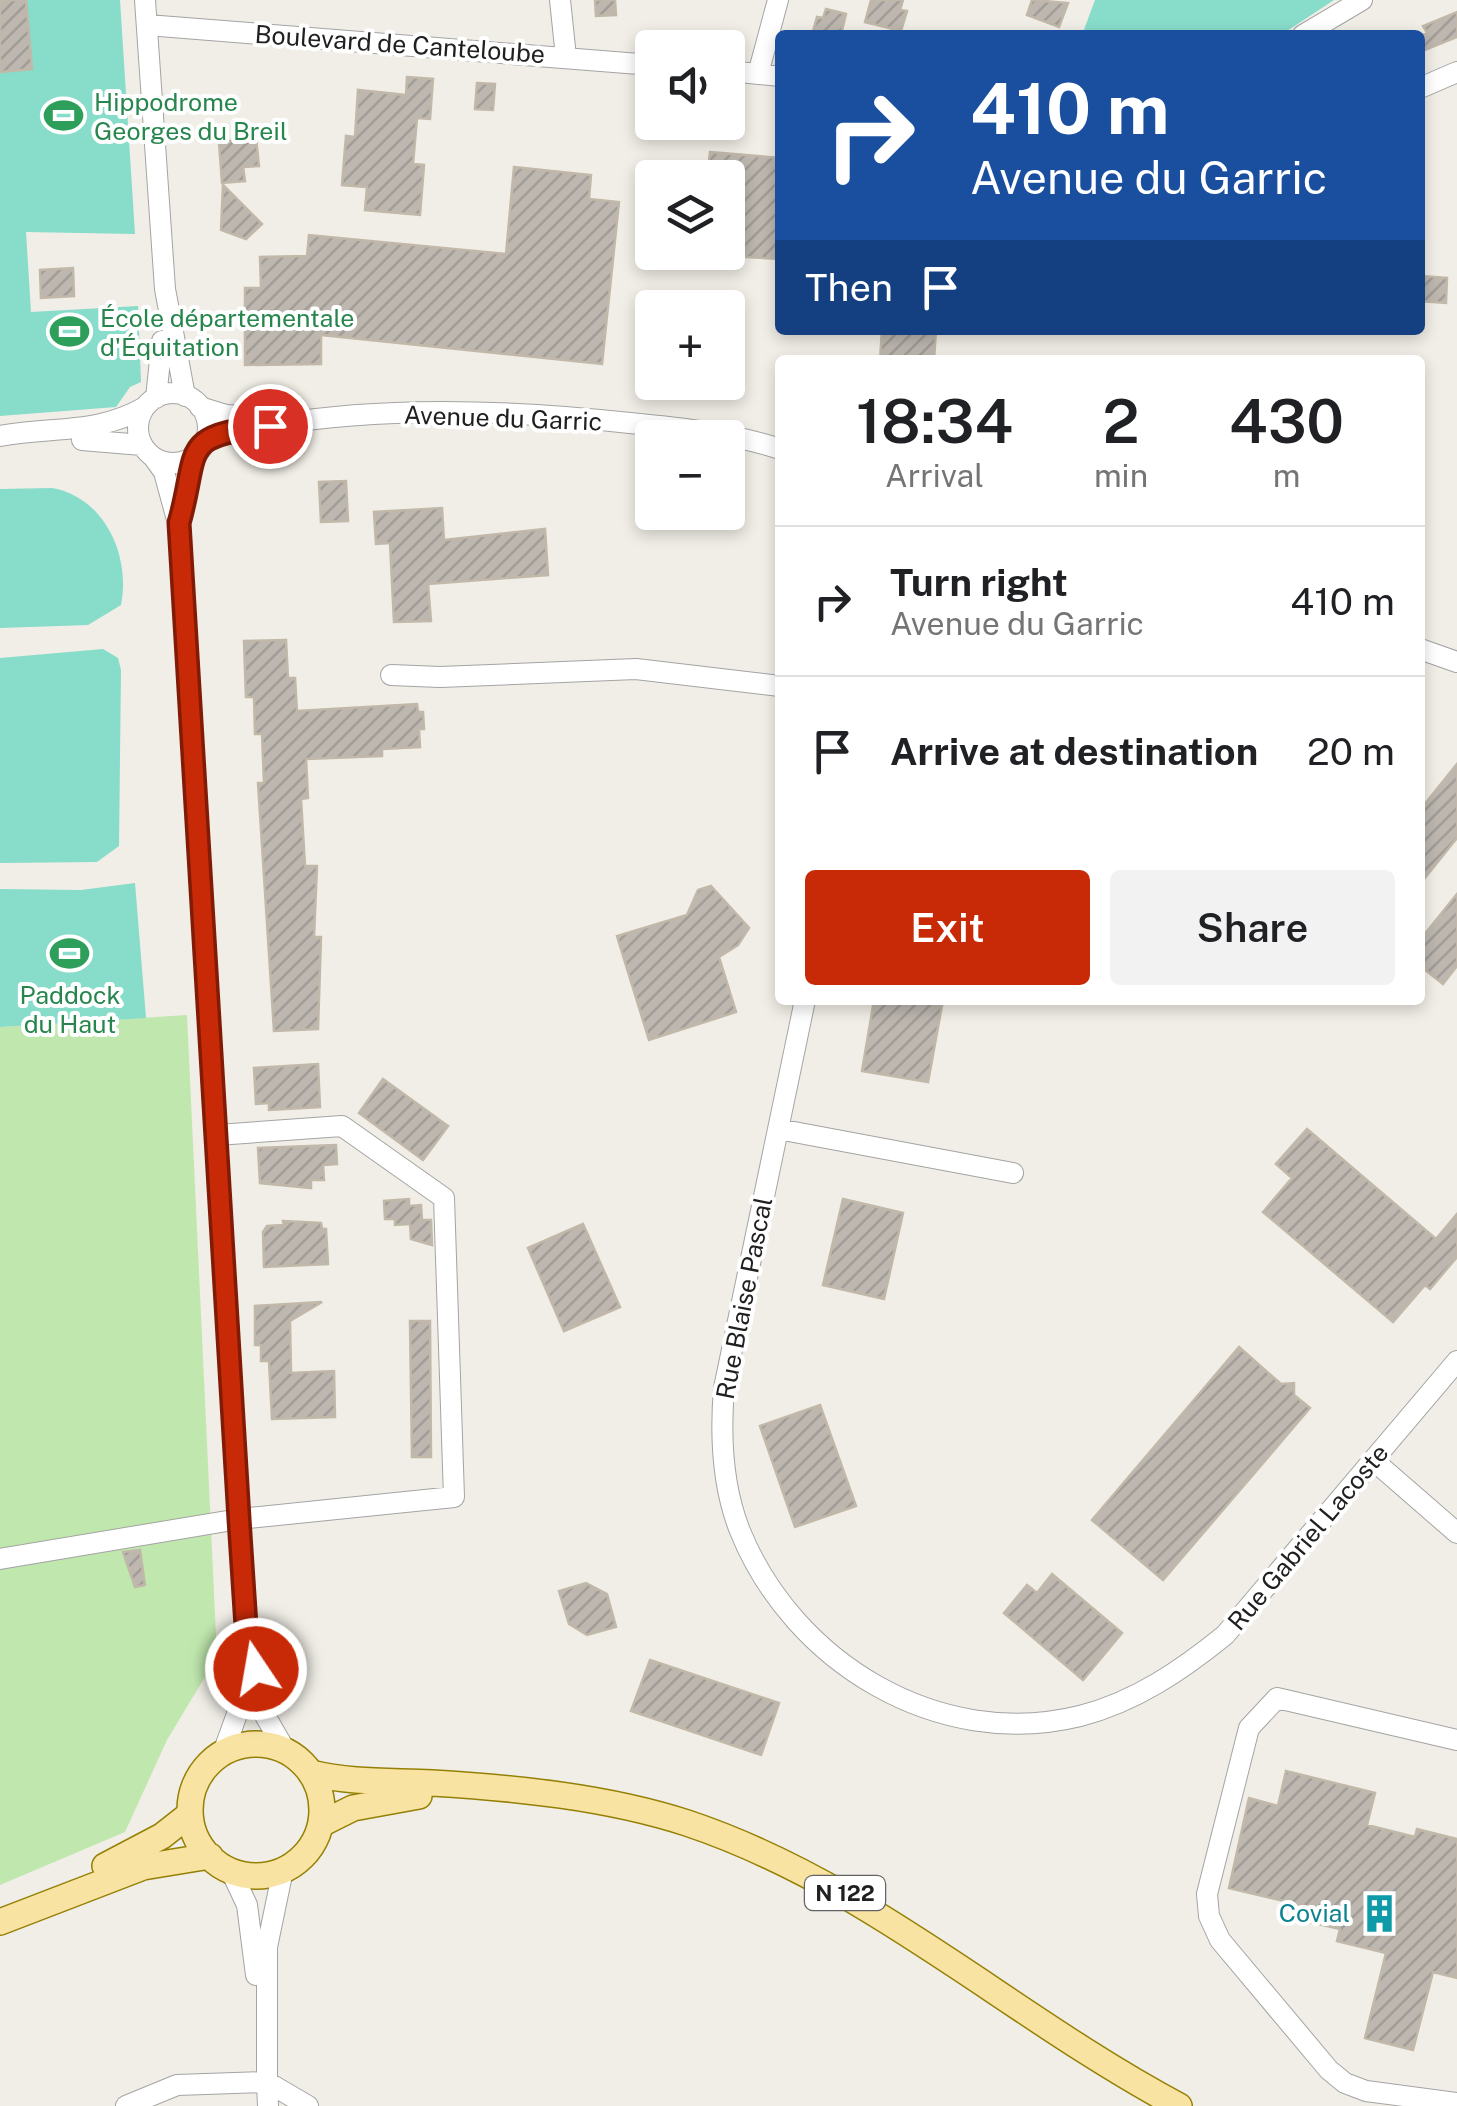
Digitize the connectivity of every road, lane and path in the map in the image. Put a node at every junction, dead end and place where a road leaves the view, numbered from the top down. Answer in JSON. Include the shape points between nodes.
{"nodes":[{"id":1,"x":146,"y":0,"type":"edge"},
{"id":2,"x":560,"y":0,"type":"edge"},
{"id":3,"x":778,"y":0,"type":"edge"},
{"id":4,"x":1362,"y":0,"type":"edge"},
{"id":5,"x":147,"y":25,"type":"junction"},
{"id":6,"x":1311,"y":30,"type":"edge"},
{"id":7,"x":566,"y":57,"type":"junction"},
{"id":8,"x":635,"y":63,"type":"edge"},
{"id":9,"x":1457,"y":72,"type":"edge"},
{"id":10,"x":745,"y":73,"type":"edge"},
{"id":11,"x":758,"y":74,"type":"junction"},
{"id":12,"x":775,"y":76,"type":"edge"},
{"id":13,"x":1425,"y":86,"type":"edge"},
{"id":14,"x":165,"y":289,"type":"junction"},
{"id":15,"x":192,"y":401,"type":"junction"},
{"id":16,"x":151,"y":403,"type":"junction"},
{"id":17,"x":284,"y":421,"type":"junction"},
{"id":18,"x":0,"y":436,"type":"edge"},
{"id":19,"x":206,"y":439,"type":"junction"},
{"id":20,"x":0,"y":445,"type":"edge"},
{"id":21,"x":775,"y":448,"type":"edge"},
{"id":22,"x":148,"y":452,"type":"junction"},
{"id":23,"x":190,"y":459,"type":"junction"},
{"id":24,"x":179,"y":523,"type":"junction"},
{"id":25,"x":1425,"y":651,"type":"edge"},
{"id":26,"x":1457,"y":662,"type":"edge"},
{"id":27,"x":390,"y":674,"type":"dead end"},
{"id":28,"x":775,"y":685,"type":"edge"},
{"id":29,"x":804,"y":1005,"type":"edge"},
{"id":30,"x":778,"y":1129,"type":"junction"},
{"id":31,"x":216,"y":1135,"type":"junction"},
{"id":32,"x":1013,"y":1173,"type":"dead end"},
{"id":33,"x":1457,"y":1361,"type":"edge"},
{"id":34,"x":1372,"y":1460,"type":"junction"},
{"id":35,"x":239,"y":1519,"type":"junction"},
{"id":36,"x":1457,"y":1533,"type":"edge"},
{"id":37,"x":0,"y":1559,"type":"edge"},
{"id":38,"x":246,"y":1626,"type":"junction"},
{"id":39,"x":1140,"y":1693,"type":"joint"},
{"id":40,"x":1457,"y":1740,"type":"edge"},
{"id":41,"x":284,"y":1750,"type":"junction"},
{"id":42,"x":223,"y":1753,"type":"junction"},
{"id":43,"x":311,"y":1773,"type":"junction"},
{"id":44,"x":468,"y":1788,"type":"junction"},
{"id":45,"x":190,"y":1814,"type":"junction"},
{"id":46,"x":321,"y":1824,"type":"junction"},
{"id":47,"x":221,"y":1864,"type":"junction"},
{"id":48,"x":283,"y":1870,"type":"junction"},
{"id":49,"x":0,"y":1918,"type":"edge"},
{"id":50,"x":264,"y":2011,"type":"junction"},
{"id":51,"x":268,"y":2082,"type":"junction"},
{"id":52,"x":1457,"y":2104,"type":"edge"},
{"id":53,"x":126,"y":2106,"type":"edge"},
{"id":54,"x":268,"y":2106,"type":"edge"},
{"id":55,"x":308,"y":2106,"type":"edge"},
{"id":56,"x":1178,"y":2106,"type":"edge"}],
"edges":[{"from":1,"to":5,"type":"street"},
{"from":2,"to":7,"type":"street"},
{"from":3,"to":11,"type":"street"},
{"from":4,"to":6,"type":"street"},
{"from":5,"to":7,"type":"street","name":"Boulevard de Canteloube"},
{"from":5,"to":14,"type":"street"},
{"from":7,"to":8,"type":"street","name":"Boulevard de Canteloube"},
{"from":9,"to":13,"type":"street"},
{"from":10,"to":11,"type":"street"},
{"from":11,"to":12,"type":"street"},
{"from":14,"to":15,"type":"street"},
{"from":14,"to":16,"type":"street"},
{"from":15,"to":16,"type":"street"},
{"from":15,"to":17,"type":"street","name":"Avenue du Garric","via":[[226,416]]},
{"from":15,"to":19,"type":"street","via":[[206,416]]},
{"from":16,"to":18,"type":"street","via":[[116,424]]},
{"from":16,"to":22,"type":"street","via":[[138,426]]},
{"from":17,"to":19,"type":"street","name":"Avenue du Garric"},
{"from":17,"to":21,"type":"street","name":"Avenue du Garric","via":[[554,415],[712,431]]},
{"from":19,"to":23,"type":"street"},
{"from":20,"to":22,"type":"street","via":[[100,439]]},
{"from":22,"to":23,"type":"street","via":[[172,463]]},
{"from":22,"to":24,"type":"street","via":[[164,472]]},
{"from":23,"to":24,"type":"street"},
{"from":24,"to":31,"type":"street"},
{"from":25,"to":26,"type":"street"},
{"from":27,"to":28,"type":"street","via":[[636,669]]},
{"from":29,"to":30,"type":"street","name":"Rue Blaise Pascal"},
{"from":30,"to":32,"type":"street"},
{"from":30,"to":39,"type":"street","name":"Rue Blaise Pascal","via":[[720,1436],[740,1530],[765,1579],[798,1626],[844,1667],[898,1699],[959,1718],[1016,1723],[1079,1716]]},
{"from":31,"to":35,"type":"street"},
{"from":31,"to":35,"type":"street","via":[[342,1126],[444,1198],[454,1497]]},
{"from":33,"to":34,"type":"street","name":"Rue Gabriel Lacoste"},
{"from":34,"to":36,"type":"street"},
{"from":34,"to":39,"type":"street","name":"Rue Gabriel Lacoste","via":[[1225,1635]]},
{"from":35,"to":37,"type":"street"},
{"from":35,"to":38,"type":"street"},
{"from":38,"to":41,"type":"street","via":[[263,1712]]},
{"from":38,"to":42,"type":"street","via":[[237,1714]]},
{"from":40,"to":52,"type":"street","via":[[1278,1698],[1250,1728],[1207,1894],[1220,1940],[1329,2070],[1366,2091]]},
{"from":41,"to":42,"type":"main road","via":[[250,1744]]},
{"from":41,"to":43,"type":"main road"},
{"from":42,"to":45,"type":"main road","via":[[202,1772]]},
{"from":43,"to":44,"type":"main road","number":"N 122"},
{"from":43,"to":46,"type":"main road"},
{"from":44,"to":46,"type":"main road","number":"N 122","via":[[387,1800]]},
{"from":44,"to":56,"type":"main road","number":"N 122","via":[[608,1803],[751,1846],[885,1916],[1102,2065]]},
{"from":45,"to":47,"type":"main road","via":[[194,1832]]},
{"from":45,"to":49,"type":"main road","via":[[117,1861]]},
{"from":46,"to":48,"type":"main road","via":[[303,1856]]},
{"from":47,"to":48,"type":"main road","via":[[266,1875]]},
{"from":47,"to":49,"type":"main road","via":[[143,1867]]},
{"from":47,"to":50,"type":"street","via":[[247,1905]]},
{"from":48,"to":50,"type":"street","via":[[267,1947]]},
{"from":50,"to":51,"type":"street"},
{"from":51,"to":53,"type":"street","via":[[177,2086]]},
{"from":51,"to":54,"type":"street"},
{"from":51,"to":55,"type":"street"}]}
